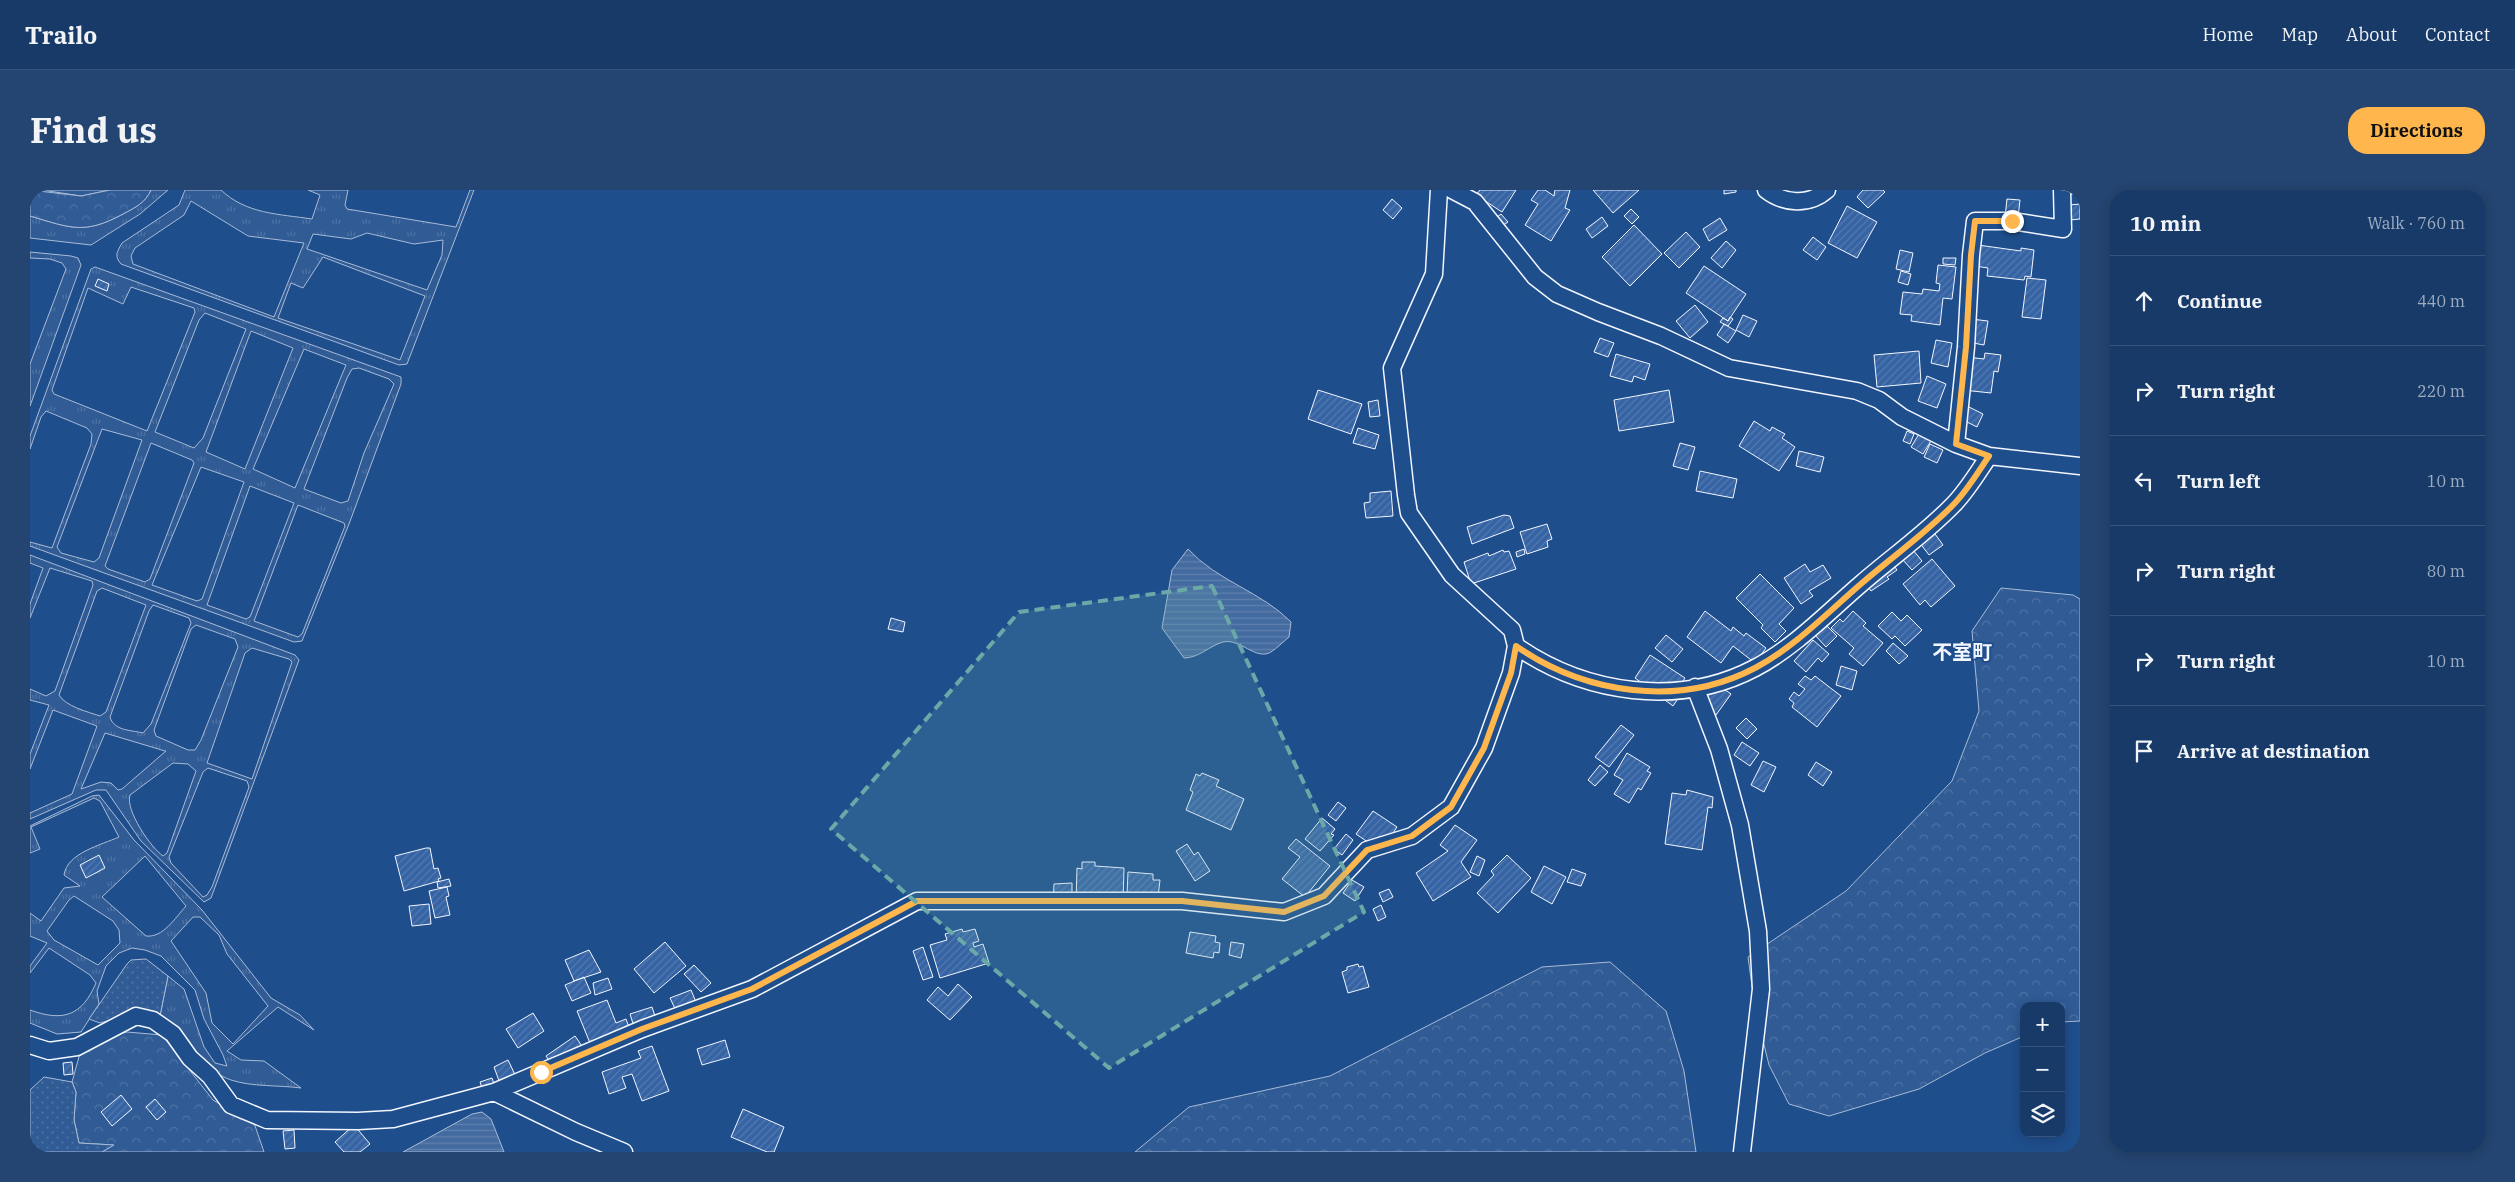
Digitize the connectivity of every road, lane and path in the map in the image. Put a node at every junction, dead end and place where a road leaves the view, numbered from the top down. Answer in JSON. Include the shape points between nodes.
{"nodes":[{"id":1,"x":1439,"y":190,"type":"edge"},
{"id":2,"x":1452,"y":190,"type":"edge"},
{"id":3,"x":1766,"y":190,"type":"edge"},
{"id":4,"x":1827,"y":190,"type":"edge"},
{"id":5,"x":2062,"y":190,"type":"edge"},
{"id":6,"x":1956,"y":444,"type":"junction"},
{"id":7,"x":1989,"y":456,"type":"junction"},
{"id":8,"x":2080,"y":466,"type":"edge"},
{"id":9,"x":1516,"y":646,"type":"junction"},
{"id":10,"x":1695,"y":687,"type":"junction"},
{"id":11,"x":30,"y":1045,"type":"edge"},
{"id":12,"x":494,"y":1092,"type":"junction"},
{"id":13,"x":624,"y":1152,"type":"edge"},
{"id":14,"x":1742,"y":1152,"type":"edge"}],
"edges":[{"from":1,"to":9,"type":"street","via":[[1434,274],[1392,368],[1409,513],[1452,575],[1512,630]]},
{"from":2,"to":6,"type":"street","via":[[1475,202],[1534,277],[1557,294],[1662,336],[1729,368],[1857,391]]},
{"from":3,"to":4,"type":"street","via":[[1796,203],[1820,197]]},
{"from":5,"to":6,"type":"street","via":[[2063,229],[2012,221],[1975,221]]},
{"from":6,"to":7,"type":"street"},
{"from":7,"to":8,"type":"street"},
{"from":7,"to":10,"type":"street","via":[[1954,504],[1788,646],[1755,668],[1717,683]]},
{"from":9,"to":10,"type":"street","via":[[1536,659],[1605,687],[1662,692]]},
{"from":9,"to":12,"type":"street","via":[[1511,673],[1484,748],[1451,807],[1412,836],[1367,850],[1324,896],[1284,912],[1182,901],[917,901],[752,989],[642,1029]]},
{"from":10,"to":14,"type":"street","via":[[1719,749],[1740,825],[1758,931],[1761,989]]},
{"from":11,"to":12,"type":"street","via":[[49,1052],[77,1048],[136,1016],[153,1020],[173,1034],[232,1105],[267,1120],[358,1122],[393,1119]]},
{"from":12,"to":13,"type":"street"}]}
